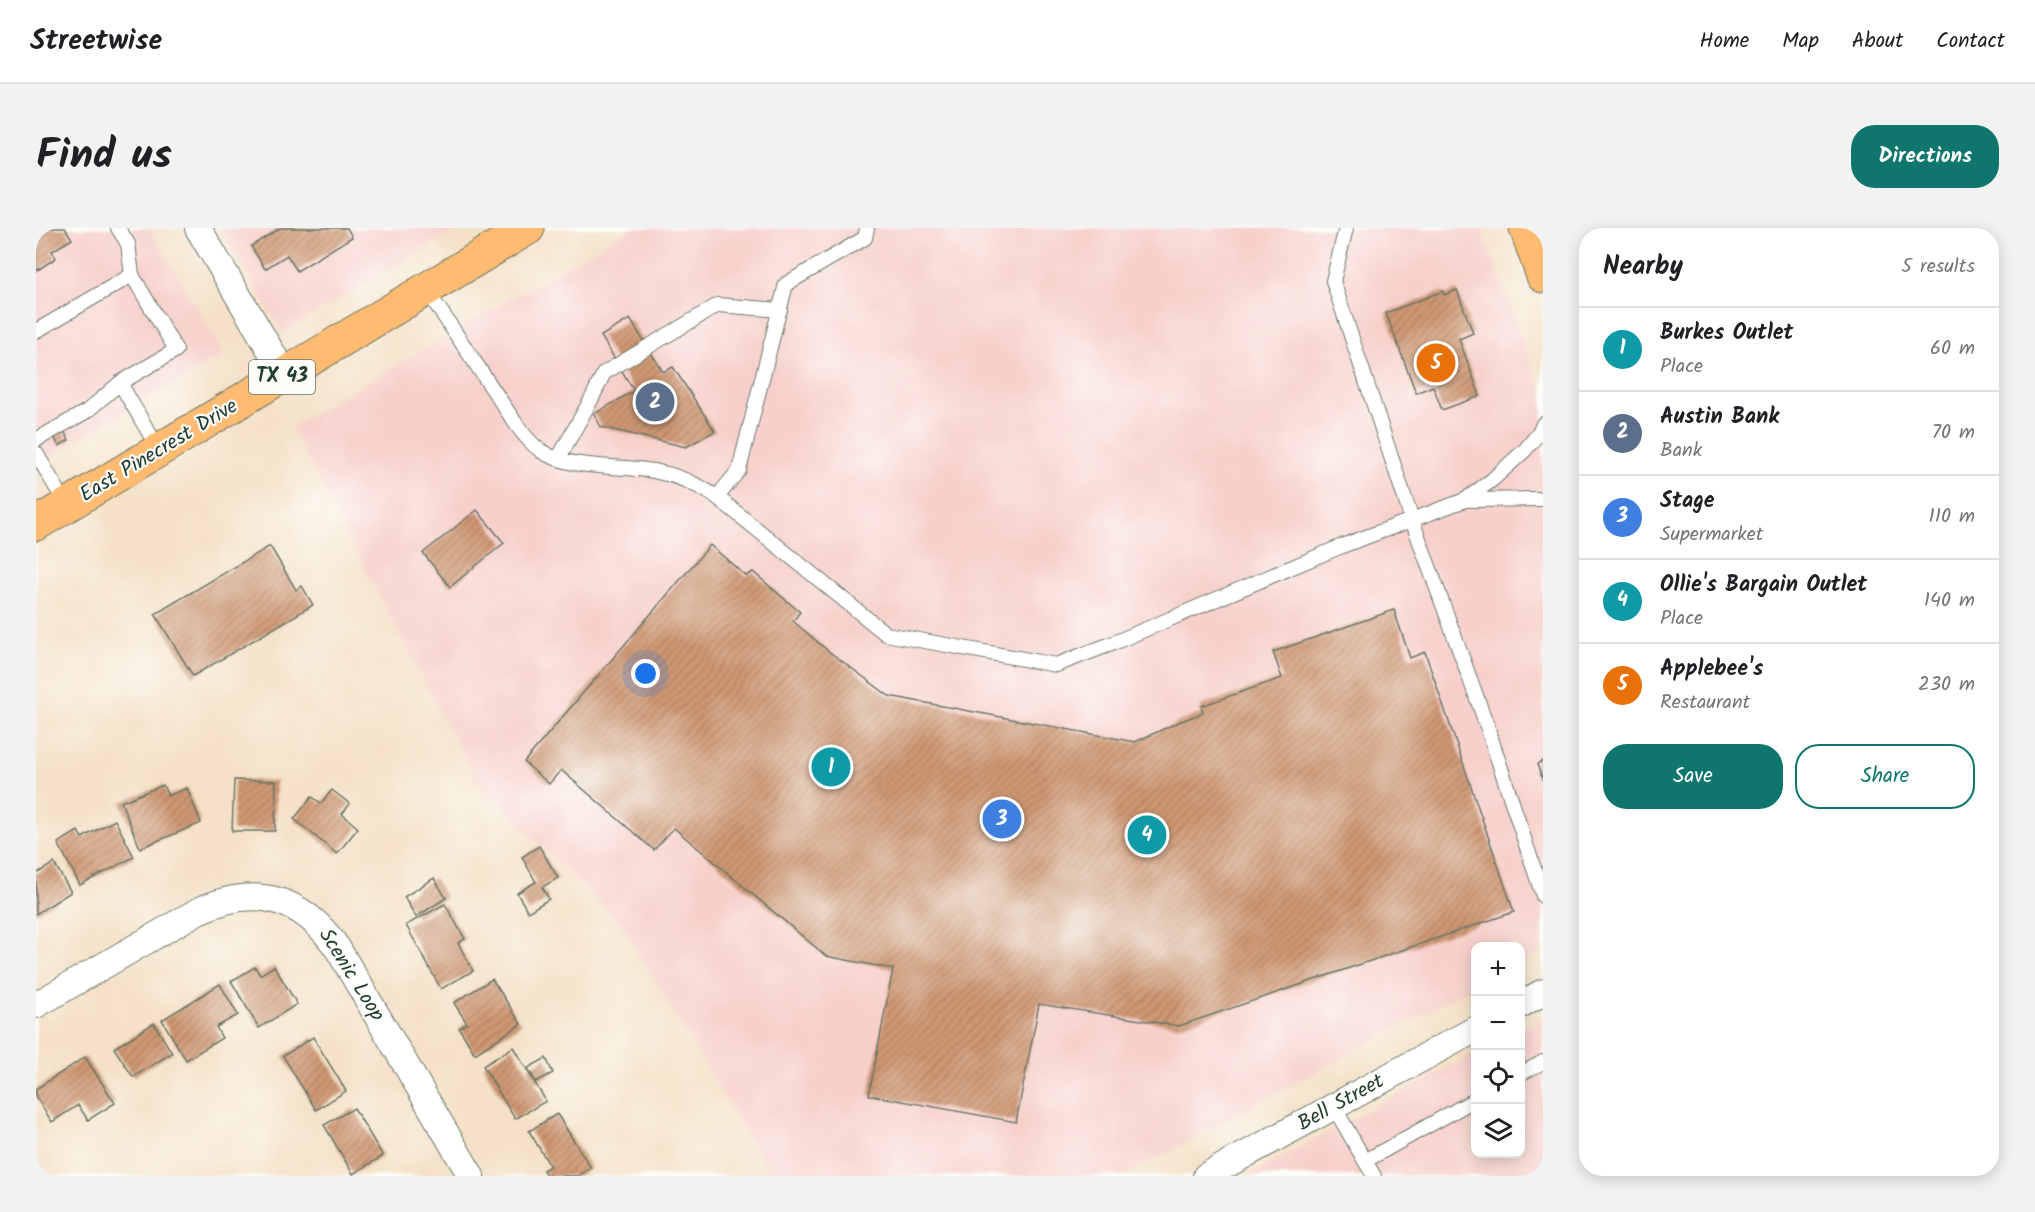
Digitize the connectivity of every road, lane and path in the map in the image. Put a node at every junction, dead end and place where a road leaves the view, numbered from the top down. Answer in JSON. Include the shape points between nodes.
{"nodes":[{"id":1,"x":118,"y":228,"type":"edge"},
{"id":2,"x":198,"y":228,"type":"edge"},
{"id":3,"x":528,"y":228,"type":"edge"},
{"id":4,"x":867,"y":228,"type":"edge"},
{"id":5,"x":1346,"y":228,"type":"edge"},
{"id":6,"x":1526,"y":228,"type":"edge"},
{"id":7,"x":132,"y":274,"type":"junction"},
{"id":8,"x":1543,"y":276,"type":"edge"},
{"id":9,"x":426,"y":289,"type":"junction"},
{"id":10,"x":780,"y":310,"type":"junction"},
{"id":11,"x":36,"y":331,"type":"edge"},
{"id":12,"x":285,"y":375,"type":"junction"},
{"id":13,"x":120,"y":383,"type":"junction"},
{"id":14,"x":1543,"y":424,"type":"edge"},
{"id":15,"x":36,"y":440,"type":"edge"},
{"id":16,"x":159,"y":450,"type":"junction"},
{"id":17,"x":36,"y":453,"type":"edge"},
{"id":18,"x":558,"y":459,"type":"junction"},
{"id":19,"x":717,"y":497,"type":"junction"},
{"id":20,"x":1543,"y":499,"type":"edge"},
{"id":21,"x":1465,"y":500,"type":"junction"},
{"id":22,"x":67,"y":506,"type":"junction"},
{"id":23,"x":1412,"y":520,"type":"junction"},
{"id":24,"x":36,"y":524,"type":"edge"},
{"id":25,"x":1543,"y":896,"type":"edge"},
{"id":26,"x":1543,"y":992,"type":"edge"},
{"id":27,"x":1525,"y":1003,"type":"edge"},
{"id":28,"x":36,"y":1005,"type":"edge"},
{"id":29,"x":1471,"y":1032,"type":"edge"},
{"id":30,"x":1543,"y":1062,"type":"edge"},
{"id":31,"x":1525,"y":1072,"type":"edge"},
{"id":32,"x":1471,"y":1102,"type":"edge"},
{"id":33,"x":1334,"y":1107,"type":"junction"},
{"id":34,"x":1365,"y":1161,"type":"junction"},
{"id":35,"x":1212,"y":1174,"type":"edge"},
{"id":36,"x":471,"y":1176,"type":"edge"},
{"id":37,"x":1374,"y":1176,"type":"edge"}],
"edges":[{"from":1,"to":7,"type":"lane","via":[[128,244]]},
{"from":2,"to":12,"type":"street"},
{"from":3,"to":9,"type":"main road","name":"East Pinecrest Drive","number":"TX 43"},
{"from":4,"to":10,"type":"lane","via":[[864,238],[786,284]]},
{"from":5,"to":23,"type":"lane","via":[[1333,281]]},
{"from":6,"to":8,"type":"main road"},
{"from":7,"to":11,"type":"lane"},
{"from":7,"to":13,"type":"lane","via":[[176,350]]},
{"from":9,"to":12,"type":"main road","name":"East Pinecrest Drive","number":"TX 43"},
{"from":9,"to":18,"type":"lane","via":[[527,439]]},
{"from":10,"to":18,"type":"lane","via":[[718,305],[603,373]]},
{"from":10,"to":19,"type":"lane","via":[[740,470]]},
{"from":12,"to":16,"type":"main road","name":"East Pinecrest Drive","number":"TX 43"},
{"from":13,"to":15,"type":"lane","via":[[87,411]]},
{"from":13,"to":16,"type":"lane"},
{"from":14,"to":21,"type":"lane","via":[[1526,450]]},
{"from":16,"to":22,"type":"main road","name":"East Pinecrest Drive","number":"TX 43"},
{"from":17,"to":22,"type":"lane"},
{"from":18,"to":19,"type":"lane","via":[[671,475]]},
{"from":19,"to":23,"type":"lane","via":[[886,634],[1056,665]]},
{"from":20,"to":21,"type":"lane"},
{"from":21,"to":23,"type":"lane"},
{"from":22,"to":24,"type":"main road","name":"East Pinecrest Drive","number":"TX 43"},
{"from":23,"to":25,"type":"lane","via":[[1486,723]]},
{"from":26,"to":27,"type":"street"},
{"from":28,"to":36,"type":"street","name":"Scenic Loop","via":[[215,904],[249,897],[292,906],[317,922],[338,949]]},
{"from":29,"to":33,"type":"street","name":"Bell Street"},
{"from":30,"to":31,"type":"lane"},
{"from":32,"to":34,"type":"lane"},
{"from":33,"to":34,"type":"lane"},
{"from":33,"to":35,"type":"street","name":"Bell Street"},
{"from":34,"to":37,"type":"lane"}]}
